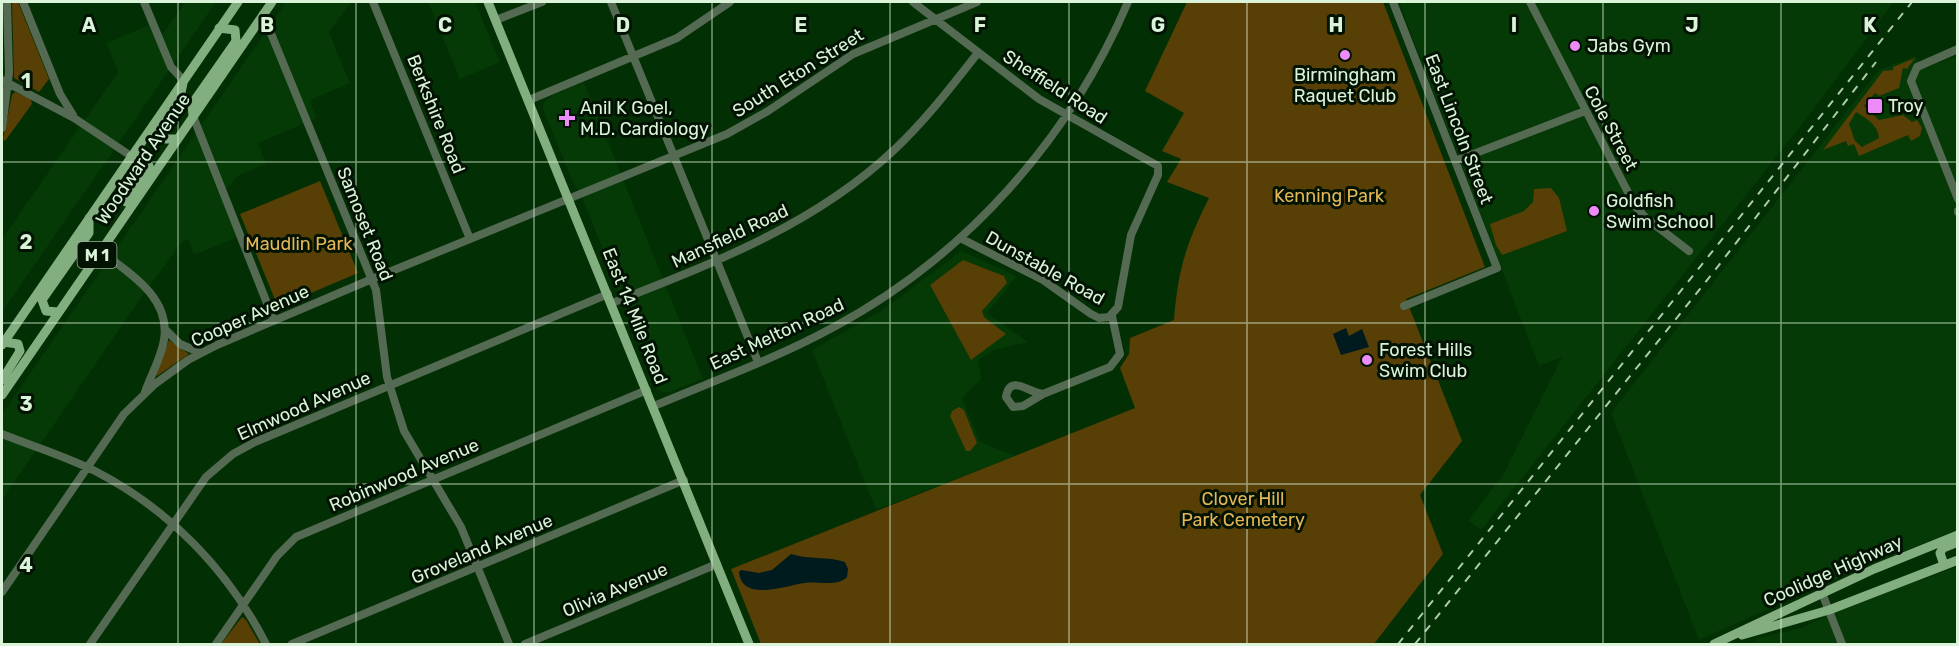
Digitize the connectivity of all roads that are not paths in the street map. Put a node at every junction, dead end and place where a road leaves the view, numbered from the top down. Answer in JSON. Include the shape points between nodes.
{"nodes":[{"id":1,"x":7,"y":2,"type":"edge"},
{"id":2,"x":23,"y":2,"type":"edge"},
{"id":3,"x":144,"y":2,"type":"edge"},
{"id":4,"x":238,"y":2,"type":"edge"},
{"id":5,"x":272,"y":2,"type":"edge"},
{"id":6,"x":373,"y":2,"type":"edge"},
{"id":7,"x":488,"y":2,"type":"edge"},
{"id":8,"x":542,"y":2,"type":"edge"},
{"id":9,"x":611,"y":2,"type":"edge"},
{"id":10,"x":730,"y":2,"type":"edge"},
{"id":11,"x":913,"y":2,"type":"edge"},
{"id":12,"x":977,"y":2,"type":"edge"},
{"id":13,"x":1128,"y":2,"type":"edge"},
{"id":14,"x":1394,"y":2,"type":"edge"},
{"id":15,"x":1530,"y":2,"type":"edge"},
{"id":16,"x":263,"y":14,"type":"junction"},
{"id":17,"x":934,"y":19,"type":"junction"},
{"id":18,"x":496,"y":20,"type":"junction"},
{"id":19,"x":219,"y":28,"type":"junction"},
{"id":20,"x":1958,"y":50,"type":"edge"},
{"id":21,"x":977,"y":54,"type":"junction"},
{"id":22,"x":634,"y":57,"type":"junction"},
{"id":23,"x":5,"y":81,"type":"edge"},
{"id":24,"x":184,"y":81,"type":"junction"},
{"id":25,"x":529,"y":100,"type":"junction"},
{"id":26,"x":1585,"y":111,"type":"junction"},
{"id":27,"x":193,"y":116,"type":"junction"},
{"id":28,"x":1066,"y":116,"type":"junction"},
{"id":29,"x":75,"y":118,"type":"junction"},
{"id":30,"x":2,"y":128,"type":"edge"},
{"id":31,"x":177,"y":139,"type":"junction"},
{"id":32,"x":674,"y":155,"type":"junction"},
{"id":33,"x":131,"y":156,"type":"junction"},
{"id":34,"x":1455,"y":161,"type":"junction"},
{"id":35,"x":569,"y":198,"type":"junction"},
{"id":36,"x":1958,"y":199,"type":"edge"},
{"id":37,"x":89,"y":218,"type":"junction"},
{"id":38,"x":117,"y":226,"type":"junction"},
{"id":39,"x":960,"y":238,"type":"junction"},
{"id":40,"x":470,"y":239,"type":"junction"},
{"id":41,"x":100,"y":251,"type":"junction"},
{"id":42,"x":1689,"y":251,"type":"dead end"},
{"id":43,"x":717,"y":261,"type":"junction"},
{"id":44,"x":372,"y":279,"type":"junction"},
{"id":45,"x":610,"y":299,"type":"junction"},
{"id":46,"x":1404,"y":306,"type":"dead end"},
{"id":47,"x":58,"y":312,"type":"junction"},
{"id":48,"x":1114,"y":314,"type":"junction"},
{"id":49,"x":274,"y":321,"type":"junction"},
{"id":50,"x":165,"y":329,"type":"junction"},
{"id":51,"x":2,"y":343,"type":"edge"},
{"id":52,"x":201,"y":352,"type":"junction"},
{"id":53,"x":758,"y":362,"type":"junction"},
{"id":54,"x":2,"y":380,"type":"edge"},
{"id":55,"x":389,"y":386,"type":"junction"},
{"id":56,"x":647,"y":390,"type":"junction"},
{"id":57,"x":144,"y":393,"type":"junction"},
{"id":58,"x":1043,"y":394,"type":"dead end"},
{"id":59,"x":2,"y":395,"type":"edge"},
{"id":60,"x":654,"y":406,"type":"junction"},
{"id":61,"x":2,"y":434,"type":"edge"},
{"id":62,"x":87,"y":467,"type":"junction"},
{"id":63,"x":432,"y":479,"type":"junction"},
{"id":64,"x":684,"y":480,"type":"junction"},
{"id":65,"x":173,"y":524,"type":"junction"},
{"id":66,"x":1958,"y":535,"type":"edge"},
{"id":67,"x":1958,"y":542,"type":"edge"},
{"id":68,"x":1958,"y":560,"type":"edge"},
{"id":69,"x":717,"y":564,"type":"junction"},
{"id":70,"x":1944,"y":565,"type":"junction"},
{"id":71,"x":479,"y":566,"type":"junction"},
{"id":72,"x":2,"y":592,"type":"edge"},
{"id":73,"x":1822,"y":593,"type":"junction"},
{"id":74,"x":243,"y":605,"type":"junction"},
{"id":75,"x":1829,"y":610,"type":"junction"},
{"id":76,"x":1724,"y":640,"type":"junction"},
{"id":77,"x":90,"y":645,"type":"edge"},
{"id":78,"x":216,"y":645,"type":"edge"},
{"id":79,"x":266,"y":645,"type":"edge"},
{"id":80,"x":292,"y":645,"type":"edge"},
{"id":81,"x":509,"y":645,"type":"edge"},
{"id":82,"x":525,"y":645,"type":"edge"},
{"id":83,"x":749,"y":645,"type":"edge"},
{"id":84,"x":1714,"y":645,"type":"edge"},
{"id":85,"x":1842,"y":645,"type":"edge"}],
"edges":[{"from":1,"to":23,"type":"street"},
{"from":2,"to":29,"type":"street","via":[[60,94]]},
{"from":3,"to":24,"type":"street","via":[[171,67]]},
{"from":4,"to":19,"type":"main road","name":"Woodward Avenue","number":"M 1"},
{"from":5,"to":16,"type":"main road","name":"Woodward Avenue","number":"M 1"},
{"from":6,"to":40,"type":"street","name":"Berkshire Road"},
{"from":7,"to":18,"type":"main road","name":"East 14 Mile Road"},
{"from":8,"to":18,"type":"street"},
{"from":9,"to":22,"type":"street"},
{"from":10,"to":22,"type":"street","via":[[697,26]]},
{"from":11,"to":17,"type":"street","name":"Sheffield Road"},
{"from":12,"to":17,"type":"street","name":"South Eton Street"},
{"from":13,"to":28,"type":"street","name":"East Melton Road"},
{"from":14,"to":34,"type":"street","name":"East Lincoln Street"},
{"from":15,"to":26,"type":"street","name":"Cole Street"},
{"from":16,"to":27,"type":"main road","name":"Woodward Avenue","number":"M 1"},
{"from":16,"to":44,"type":"street","name":"Samoset Road"},
{"from":17,"to":21,"type":"street","name":"Sheffield Road"},
{"from":17,"to":32,"type":"street","name":"South Eton Street","via":[[846,58],[746,124]]},
{"from":18,"to":25,"type":"main road","name":"East 14 Mile Road"},
{"from":19,"to":24,"type":"main road","name":"Woodward Avenue","number":"M 1"},
{"from":19,"to":27,"type":"main road","via":[[235,30],[236,41],[192,104]]},
{"from":20,"to":36,"type":"street","via":[[1917,67],[1911,81]]},
{"from":21,"to":28,"type":"street","name":"Sheffield Road"},
{"from":21,"to":43,"type":"street","name":"Mansfield Road","via":[[917,127],[870,170],[794,224]]},
{"from":22,"to":25,"type":"street"},
{"from":22,"to":32,"type":"street"},
{"from":23,"to":29,"type":"street"},
{"from":23,"to":30,"type":"street"},
{"from":24,"to":31,"type":"main road","via":[[179,102],[160,130],[165,140]]},
{"from":24,"to":33,"type":"main road","name":"Woodward Avenue","number":"M 1"},
{"from":25,"to":35,"type":"main road","name":"East 14 Mile Road"},
{"from":26,"to":34,"type":"street"},
{"from":26,"to":42,"type":"street","name":"Cole Street","via":[[1639,211]]},
{"from":27,"to":31,"type":"main road","name":"Woodward Avenue","number":"M 1"},
{"from":27,"to":49,"type":"street"},
{"from":28,"to":39,"type":"street","name":"East Melton Road","via":[[1022,174]]},
{"from":28,"to":48,"type":"street","name":"Sheffield Road","via":[[1158,166],[1158,175],[1131,235]]},
{"from":29,"to":33,"type":"street"},
{"from":31,"to":38,"type":"main road","name":"Woodward Avenue","number":"M 1"},
{"from":32,"to":35,"type":"street","name":"South Eton Street"},
{"from":32,"to":43,"type":"street"},
{"from":33,"to":37,"type":"main road","name":"Woodward Avenue","number":"M 1"},
{"from":33,"to":38,"type":"main road","via":[[146,158],[149,166],[118,215]]},
{"from":34,"to":46,"type":"street","name":"East Lincoln Street","via":[[1497,268]]},
{"from":35,"to":40,"type":"street","name":"Cooper Avenue"},
{"from":35,"to":45,"type":"main road","name":"East 14 Mile Road"},
{"from":37,"to":47,"type":"main road","via":[[89,233],[42,300],[45,310]]},
{"from":37,"to":51,"type":"main road","name":"Woodward Avenue","number":"M 1"},
{"from":38,"to":41,"type":"main road","name":"Woodward Avenue","number":"M 1"},
{"from":39,"to":48,"type":"street","name":"Dunstable Road","via":[[1043,280],[1100,318]]},
{"from":39,"to":53,"type":"street","name":"East Melton Road","via":[[864,310]]},
{"from":40,"to":44,"type":"street","name":"Cooper Avenue"},
{"from":41,"to":47,"type":"main road","name":"Woodward Avenue","number":"M 1"},
{"from":41,"to":50,"type":"street","via":[[148,289],[159,306]]},
{"from":43,"to":45,"type":"street","name":"Mansfield Road"},
{"from":43,"to":53,"type":"street"},
{"from":44,"to":49,"type":"street","name":"Cooper Avenue"},
{"from":44,"to":55,"type":"street","name":"Samoset Road"},
{"from":45,"to":55,"type":"street","name":"Elmwood Avenue"},
{"from":45,"to":56,"type":"main road","name":"East 14 Mile Road"},
{"from":47,"to":59,"type":"main road","name":"Woodward Avenue","number":"M 1"},
{"from":48,"to":58,"type":"street","via":[[1120,348],[1117,361]]},
{"from":49,"to":52,"type":"street","name":"Cooper Avenue"},
{"from":50,"to":52,"type":"street","via":[[180,344]]},
{"from":50,"to":57,"type":"street","via":[[163,345]]},
{"from":51,"to":54,"type":"main road","via":[[18,344],[20,351]]},
{"from":52,"to":57,"type":"street","name":"Cooper Avenue"},
{"from":53,"to":60,"type":"street","name":"East Melton Road"},
{"from":55,"to":63,"type":"street","name":"Samoset Road","via":[[408,440]]},
{"from":55,"to":65,"type":"street","name":"Elmwood Avenue","via":[[233,454],[206,477]]},
{"from":56,"to":60,"type":"main road","name":"East 14 Mile Road"},
{"from":56,"to":63,"type":"street","name":"Robinwood Avenue"},
{"from":57,"to":62,"type":"street","name":"Cooper Avenue","via":[[124,414]]},
{"from":60,"to":64,"type":"main road","name":"East 14 Mile Road"},
{"from":61,"to":62,"type":"street"},
{"from":62,"to":65,"type":"street","via":[[130,491]]},
{"from":62,"to":72,"type":"street","name":"Cooper Avenue"},
{"from":63,"to":71,"type":"street","name":"Samoset Road"},
{"from":63,"to":74,"type":"street","name":"Robinwood Avenue","via":[[296,537],[283,548]]},
{"from":64,"to":69,"type":"main road","name":"East 14 Mile Road"},
{"from":64,"to":71,"type":"street","name":"Groveland Avenue"},
{"from":65,"to":74,"type":"street","via":[[210,560]]},
{"from":65,"to":77,"type":"street","name":"Elmwood Avenue"},
{"from":66,"to":73,"type":"main road","name":"Coolidge Highway"},
{"from":67,"to":70,"type":"main road","via":[[1943,548],[1940,553]]},
{"from":68,"to":70,"type":"main road","name":"Coolidge Highway"},
{"from":69,"to":82,"type":"street","name":"Olivia Avenue"},
{"from":69,"to":83,"type":"main road","name":"East 14 Mile Road"},
{"from":70,"to":75,"type":"main road","name":"Coolidge Highway"},
{"from":71,"to":80,"type":"street","name":"Groveland Avenue"},
{"from":71,"to":81,"type":"street","name":"Samoset Road"},
{"from":73,"to":75,"type":"street"},
{"from":73,"to":76,"type":"main road","name":"Coolidge Highway"},
{"from":74,"to":78,"type":"street","name":"Robinwood Avenue"},
{"from":74,"to":79,"type":"street"},
{"from":75,"to":76,"type":"main road","name":"Coolidge Highway"},
{"from":75,"to":85,"type":"street"},
{"from":76,"to":84,"type":"main road","name":"Coolidge Highway"}]}
